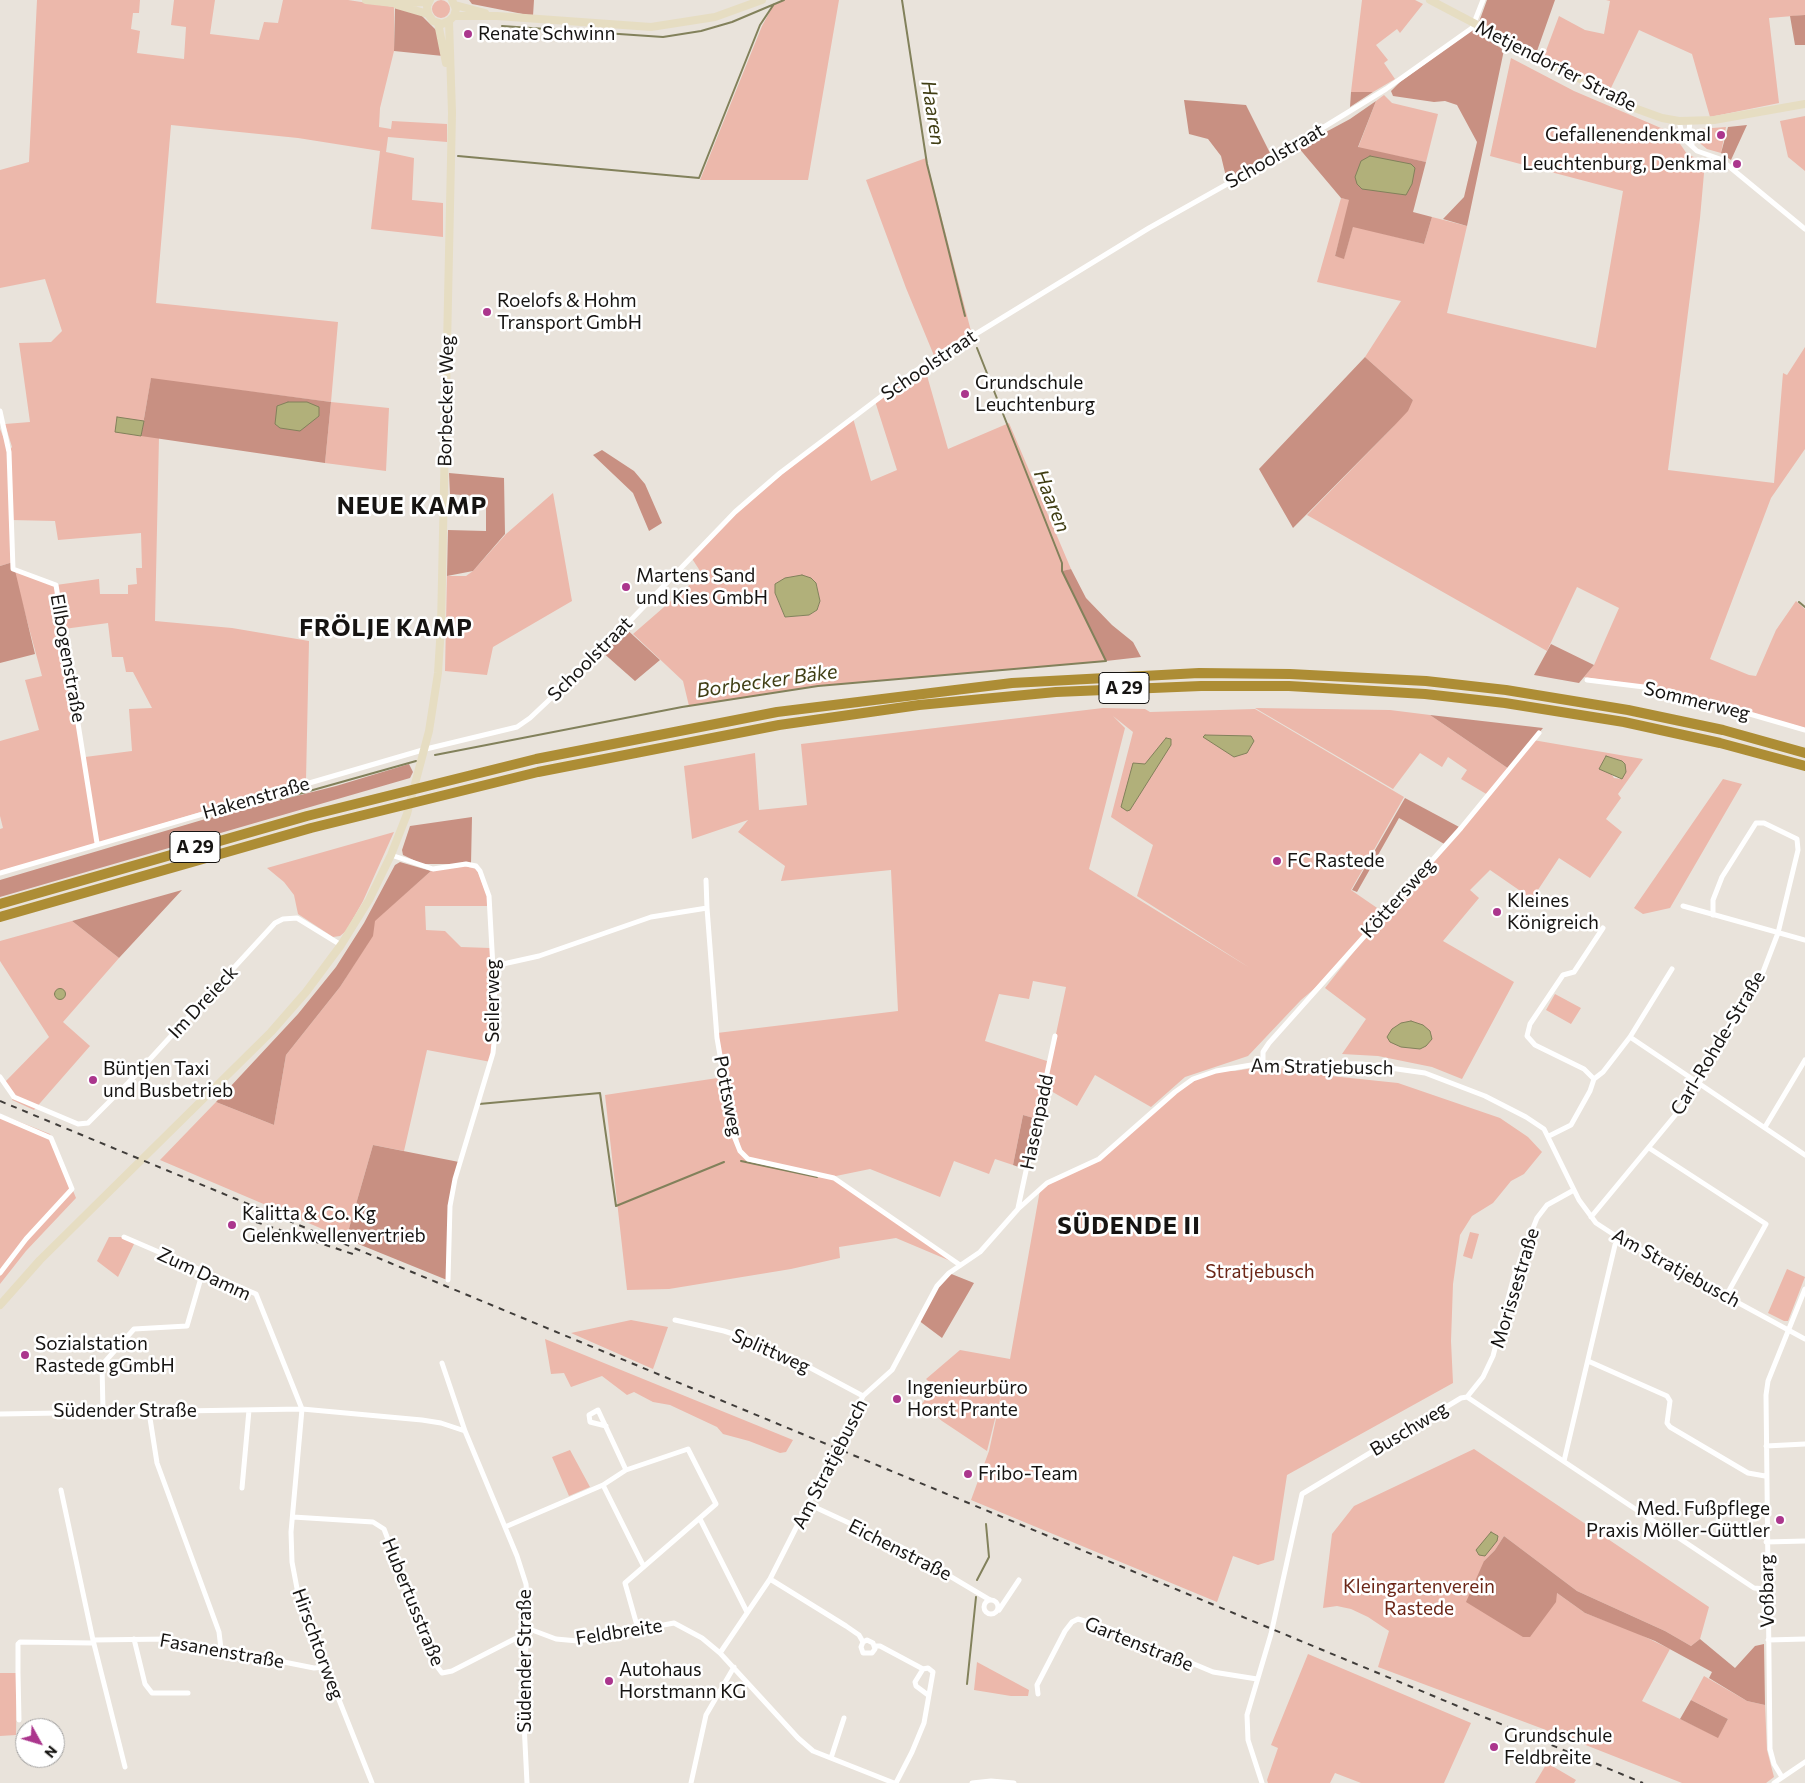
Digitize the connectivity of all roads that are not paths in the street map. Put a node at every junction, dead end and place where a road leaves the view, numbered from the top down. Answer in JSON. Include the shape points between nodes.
{"nodes":[{"id":1,"x":366,"y":0,"type":"edge"},
{"id":2,"x":762,"y":0,"type":"edge"},
{"id":3,"x":1430,"y":0,"type":"edge"},
{"id":4,"x":1483,"y":0,"type":"edge"},
{"id":5,"x":429,"y":1,"type":"edge"},
{"id":6,"x":393,"y":3,"type":"junction"},
{"id":7,"x":454,"y":3,"type":"edge"},
{"id":8,"x":428,"y":14,"type":"junction"},
{"id":9,"x":497,"y":16,"type":"junction"},
{"id":10,"x":452,"y":18,"type":"junction"},
{"id":11,"x":438,"y":23,"type":"junction"},
{"id":12,"x":1474,"y":24,"type":"junction"},
{"id":13,"x":450,"y":82,"type":"junction"},
{"id":14,"x":1805,"y":104,"type":"edge"},
{"id":15,"x":1679,"y":121,"type":"junction"},
{"id":16,"x":1690,"y":122,"type":"junction"},
{"id":17,"x":1693,"y":148,"type":"junction"},
{"id":18,"x":1805,"y":229,"type":"edge"},
{"id":19,"x":0,"y":411,"type":"edge"},
{"id":20,"x":1588,"y":680,"type":"dead end"},
{"id":21,"x":1805,"y":730,"type":"edge"},
{"id":22,"x":1539,"y":733,"type":"dead end"},
{"id":23,"x":426,"y":749,"type":"junction"},
{"id":24,"x":1805,"y":753,"type":"edge"},
{"id":25,"x":1805,"y":766,"type":"edge"},
{"id":26,"x":97,"y":843,"type":"junction"},
{"id":27,"x":392,"y":855,"type":"junction"},
{"id":28,"x":0,"y":873,"type":"edge"},
{"id":29,"x":706,"y":880,"type":"dead end"},
{"id":30,"x":0,"y":904,"type":"edge"},
{"id":31,"x":1683,"y":906,"type":"dead end"},
{"id":32,"x":707,"y":908,"type":"junction"},
{"id":33,"x":1713,"y":914,"type":"junction"},
{"id":34,"x":0,"y":917,"type":"edge"},
{"id":35,"x":1603,"y":928,"type":"dead end"},
{"id":36,"x":1778,"y":933,"type":"junction"},
{"id":37,"x":1805,"y":940,"type":"edge"},
{"id":38,"x":341,"y":945,"type":"junction"},
{"id":39,"x":494,"y":966,"type":"junction"},
{"id":40,"x":1672,"y":969,"type":"dead end"},
{"id":41,"x":1055,"y":1036,"type":"dead end"},
{"id":42,"x":1630,"y":1037,"type":"junction"},
{"id":43,"x":1805,"y":1060,"type":"edge"},
{"id":44,"x":1263,"y":1063,"type":"junction"},
{"id":45,"x":0,"y":1077,"type":"edge"},
{"id":46,"x":1594,"y":1079,"type":"junction"},
{"id":47,"x":1699,"y":1083,"type":"junction"},
{"id":48,"x":0,"y":1116,"type":"edge"},
{"id":49,"x":1765,"y":1127,"type":"junction"},
{"id":50,"x":1549,"y":1136,"type":"junction"},
{"id":51,"x":1649,"y":1148,"type":"junction"},
{"id":52,"x":1805,"y":1155,"type":"edge"},
{"id":53,"x":1574,"y":1190,"type":"junction"},
{"id":54,"x":1018,"y":1209,"type":"junction"},
{"id":55,"x":1591,"y":1217,"type":"junction"},
{"id":56,"x":124,"y":1237,"type":"dead end"},
{"id":57,"x":1619,"y":1238,"type":"junction"},
{"id":58,"x":960,"y":1265,"type":"junction"},
{"id":59,"x":203,"y":1271,"type":"junction"},
{"id":60,"x":0,"y":1273,"type":"edge"},
{"id":61,"x":448,"y":1280,"type":"dead end"},
{"id":62,"x":1805,"y":1289,"type":"edge"},
{"id":63,"x":1726,"y":1296,"type":"junction"},
{"id":64,"x":0,"y":1305,"type":"edge"},
{"id":65,"x":676,"y":1320,"type":"dead end"},
{"id":66,"x":1789,"y":1330,"type":"junction"},
{"id":67,"x":1805,"y":1338,"type":"edge"},
{"id":68,"x":1588,"y":1361,"type":"junction"},
{"id":69,"x":442,"y":1362,"type":"dead end"},
{"id":70,"x":862,"y":1396,"type":"junction"},
{"id":71,"x":1467,"y":1397,"type":"junction"},
{"id":72,"x":249,"y":1410,"type":"junction"},
{"id":73,"x":302,"y":1410,"type":"junction"},
{"id":74,"x":103,"y":1411,"type":"junction"},
{"id":75,"x":149,"y":1412,"type":"junction"},
{"id":76,"x":0,"y":1414,"type":"edge"},
{"id":77,"x":606,"y":1426,"type":"dead end"},
{"id":78,"x":465,"y":1430,"type":"junction"},
{"id":79,"x":1805,"y":1444,"type":"edge"},
{"id":80,"x":1766,"y":1446,"type":"junction"},
{"id":81,"x":1564,"y":1461,"type":"junction"},
{"id":82,"x":626,"y":1470,"type":"junction"},
{"id":83,"x":1765,"y":1476,"type":"junction"},
{"id":84,"x":604,"y":1485,"type":"junction"},
{"id":85,"x":242,"y":1488,"type":"dead end"},
{"id":86,"x":62,"y":1490,"type":"dead end"},
{"id":87,"x":808,"y":1504,"type":"junction"},
{"id":88,"x":293,"y":1517,"type":"junction"},
{"id":89,"x":700,"y":1520,"type":"junction"},
{"id":90,"x":506,"y":1527,"type":"junction"},
{"id":91,"x":1805,"y":1541,"type":"edge"},
{"id":92,"x":1766,"y":1542,"type":"junction"},
{"id":93,"x":643,"y":1565,"type":"junction"},
{"id":94,"x":770,"y":1579,"type":"junction"},
{"id":95,"x":1019,"y":1580,"type":"dead end"},
{"id":96,"x":1767,"y":1589,"type":"junction"},
{"id":97,"x":990,"y":1600,"type":"junction"},
{"id":98,"x":997,"y":1611,"type":"junction"},
{"id":99,"x":747,"y":1612,"type":"junction"},
{"id":100,"x":638,"y":1629,"type":"junction"},
{"id":101,"x":527,"y":1632,"type":"junction"},
{"id":102,"x":1805,"y":1638,"type":"edge"},
{"id":103,"x":134,"y":1639,"type":"junction"},
{"id":104,"x":1768,"y":1640,"type":"junction"},
{"id":105,"x":93,"y":1642,"type":"junction"},
{"id":106,"x":863,"y":1642,"type":"junction"},
{"id":107,"x":875,"y":1646,"type":"junction"},
{"id":108,"x":221,"y":1649,"type":"junction"},
{"id":109,"x":720,"y":1653,"type":"junction"},
{"id":110,"x":325,"y":1667,"type":"junction"},
{"id":111,"x":734,"y":1668,"type":"junction"},
{"id":112,"x":923,"y":1669,"type":"junction"},
{"id":113,"x":1257,"y":1679,"type":"junction"},
{"id":114,"x":188,"y":1693,"type":"dead end"},
{"id":115,"x":1038,"y":1694,"type":"dead end"},
{"id":116,"x":928,"y":1695,"type":"junction"},
{"id":117,"x":19,"y":1718,"type":"edge"},
{"id":118,"x":844,"y":1718,"type":"dead end"},
{"id":119,"x":831,"y":1758,"type":"junction"},
{"id":120,"x":1805,"y":1762,"type":"edge"},
{"id":121,"x":125,"y":1767,"type":"dead end"},
{"id":122,"x":1782,"y":1777,"type":"junction"},
{"id":123,"x":372,"y":1783,"type":"edge"},
{"id":124,"x":528,"y":1783,"type":"edge"},
{"id":125,"x":691,"y":1783,"type":"edge"},
{"id":126,"x":895,"y":1783,"type":"edge"},
{"id":127,"x":972,"y":1783,"type":"edge"},
{"id":128,"x":1014,"y":1783,"type":"edge"},
{"id":129,"x":1262,"y":1783,"type":"edge"},
{"id":130,"x":1774,"y":1783,"type":"edge"}],
"edges":[{"from":1,"to":6,"type":"street"},
{"from":2,"to":9,"type":"street","via":[[715,17],[651,27]]},
{"from":3,"to":12,"type":"street","name":"Metjendorfer Straße"},
{"from":4,"to":12,"type":"street"},
{"from":5,"to":6,"type":"street"},
{"from":5,"to":8,"type":"street"},
{"from":6,"to":8,"type":"street"},
{"from":7,"to":9,"type":"street"},
{"from":7,"to":10,"type":"street","name":"Borbecker Weg"},
{"from":8,"to":11,"type":"street"},
{"from":9,"to":10,"type":"street"},
{"from":10,"to":11,"type":"street"},
{"from":10,"to":13,"type":"street","name":"Borbecker Weg"},
{"from":11,"to":13,"type":"street","name":"Borbecker Weg"},
{"from":12,"to":15,"type":"street","name":"Metjendorfer Straße","via":[[1637,109]]},
{"from":12,"to":23,"type":"street","name":"Schoolstraat","via":[[1386,89],[1149,228],[912,373],[780,473],[735,512],[601,651],[517,727]]},
{"from":13,"to":23,"type":"street","name":"Borbecker Weg","via":[[450,244],[441,626],[438,673]]},
{"from":14,"to":16,"type":"street","name":"Metjendorfer Straße"},
{"from":15,"to":16,"type":"street","name":"Metjendorfer Straße"},
{"from":15,"to":17,"type":"street","via":[[1684,138]]},
{"from":16,"to":17,"type":"street"},
{"from":17,"to":18,"type":"street","via":[[1720,159]]},
{"from":19,"to":26,"type":"street","name":"Ellbogenstraße","via":[[9,452],[13,569],[56,585]]},
{"from":20,"to":21,"type":"street","name":"Sommerweg","via":[[1644,687]]},
{"from":22,"to":44,"type":"street","name":"Köttersweg","via":[[1456,834],[1269,1043],[1263,1052]]},
{"from":23,"to":26,"type":"street","name":"Hakenstraße"},
{"from":23,"to":27,"type":"street","name":"Borbecker Weg"},
{"from":24,"to":30,"type":"highway","number":"A 29","via":[[1661,716],[1506,690],[1370,677],[1199,673],[1056,679],[848,701],[627,740],[391,794]]},
{"from":25,"to":34,"type":"highway","number":"A 29","via":[[1672,732],[1505,702],[1368,690],[1201,686],[1056,692],[850,714],[705,738],[381,810]]},
{"from":26,"to":28,"type":"street","name":"Hakenstraße"},
{"from":27,"to":38,"type":"street","name":"Borbecker Weg"},
{"from":27,"to":39,"type":"street","name":"Seilerweg","via":[[433,869],[466,864],[479,868],[489,896]]},
{"from":29,"to":32,"type":"street","name":"Pottsweg"},
{"from":31,"to":33,"type":"street"},
{"from":32,"to":39,"type":"street","via":[[651,917],[539,956]]},
{"from":32,"to":58,"type":"street","name":"Pottsweg","via":[[717,1038],[734,1136],[740,1151],[748,1159],[834,1178]]},
{"from":33,"to":36,"type":"street"},
{"from":33,"to":36,"type":"street","name":"Carl-Rohde-Straße","via":[[1712,900],[1722,878],[1753,827],[1758,822],[1764,823],[1792,835],[1798,842]]},
{"from":35,"to":46,"type":"street","via":[[1574,972],[1563,975],[1530,1024],[1527,1036],[1535,1045],[1584,1070]]},
{"from":36,"to":37,"type":"street"},
{"from":36,"to":47,"type":"street","name":"Carl-Rohde-Straße","via":[[1764,972]]},
{"from":38,"to":45,"type":"street","name":"Im Dreieck","via":[[297,918],[275,923],[88,1123],[78,1124],[14,1097]]},
{"from":38,"to":64,"type":"street","name":"Borbecker Weg","via":[[288,1013],[40,1260]]},
{"from":39,"to":61,"type":"street","name":"Seilerweg","via":[[496,1022],[493,1053],[455,1179],[450,1206]]},
{"from":40,"to":42,"type":"street"},
{"from":41,"to":54,"type":"street","name":"Hasenpadd"},
{"from":42,"to":46,"type":"street"},
{"from":42,"to":47,"type":"street"},
{"from":43,"to":49,"type":"street"},
{"from":44,"to":50,"type":"street","name":"Am Stratjebusch","via":[[1362,1064],[1425,1073],[1485,1096],[1526,1117]]},
{"from":44,"to":54,"type":"street","name":"Am Stratjebusch","via":[[1224,1068],[1194,1079],[1099,1159],[1047,1183]]},
{"from":46,"to":50,"type":"street","via":[[1570,1125]]},
{"from":47,"to":49,"type":"street"},
{"from":47,"to":51,"type":"street","name":"Carl-Rohde-Straße"},
{"from":48,"to":60,"type":"street","via":[[51,1138],[72,1189]]},
{"from":49,"to":52,"type":"street"},
{"from":50,"to":53,"type":"street","name":"Am Stratjebusch"},
{"from":51,"to":55,"type":"street","name":"Carl-Rohde-Straße"},
{"from":51,"to":63,"type":"street","via":[[1766,1224]]},
{"from":53,"to":55,"type":"street","name":"Am Stratjebusch"},
{"from":53,"to":71,"type":"street","name":"Morissestraße","via":[[1547,1205],[1537,1218],[1514,1276],[1494,1356]]},
{"from":54,"to":58,"type":"street","name":"Am Stratjebusch","via":[[980,1252]]},
{"from":55,"to":57,"type":"street","name":"Am Stratjebusch"},
{"from":56,"to":59,"type":"street","name":"Zum Damm"},
{"from":57,"to":63,"type":"street","name":"Am Stratjebusch"},
{"from":57,"to":68,"type":"street"},
{"from":58,"to":70,"type":"street","name":"Am Stratjebusch","via":[[933,1290],[892,1370]]},
{"from":59,"to":73,"type":"street","name":"Zum Damm","via":[[256,1294]]},
{"from":59,"to":74,"type":"street","via":[[187,1326],[134,1329],[102,1364]]},
{"from":62,"to":66,"type":"street","name":"Voßbarg"},
{"from":63,"to":66,"type":"street","name":"Am Stratjebusch"},
{"from":65,"to":70,"type":"street","name":"Splittweg","via":[[749,1339]]},
{"from":66,"to":67,"type":"street","name":"Am Stratjebusch"},
{"from":66,"to":80,"type":"street","name":"Voßbarg","via":[[1768,1381]]},
{"from":68,"to":81,"type":"street"},
{"from":68,"to":83,"type":"street","via":[[1667,1396],[1670,1401],[1667,1423],[1670,1426],[1748,1474]]},
{"from":69,"to":78,"type":"street","name":"Südender Straße"},
{"from":70,"to":87,"type":"street","name":"Am Stratjebusch"},
{"from":71,"to":81,"type":"street","name":"Buschweg"},
{"from":71,"to":113,"type":"street","name":"Buschweg","via":[[1302,1494],[1271,1634]]},
{"from":72,"to":73,"type":"street","name":"Südender Straße"},
{"from":72,"to":75,"type":"street","name":"Südender Straße"},
{"from":72,"to":85,"type":"street"},
{"from":73,"to":78,"type":"street","name":"Südender Straße","via":[[441,1423]]},
{"from":73,"to":88,"type":"street","name":"Hirschtorweg"},
{"from":74,"to":75,"type":"street","name":"Südender Straße"},
{"from":74,"to":76,"type":"street","name":"Südender Straße"},
{"from":75,"to":108,"type":"street","via":[[157,1463],[219,1632]]},
{"from":77,"to":82,"type":"street"},
{"from":78,"to":90,"type":"street","name":"Südender Straße"},
{"from":79,"to":80,"type":"street"},
{"from":80,"to":83,"type":"street","name":"Voßbarg"},
{"from":81,"to":96,"type":"street","name":"Buschweg","via":[[1754,1588]]},
{"from":82,"to":84,"type":"street"},
{"from":82,"to":89,"type":"street","via":[[688,1448],[716,1504]]},
{"from":83,"to":92,"type":"street","name":"Voßbarg"},
{"from":84,"to":90,"type":"street"},
{"from":84,"to":93,"type":"street"},
{"from":86,"to":105,"type":"street"},
{"from":87,"to":94,"type":"street","name":"Am Stratjebusch"},
{"from":87,"to":97,"type":"street","name":"Eichenstraße","via":[[901,1547]]},
{"from":88,"to":101,"type":"street","name":"Hubertusstraße","via":[[373,1522],[384,1529],[436,1666],[442,1673],[452,1671]]},
{"from":88,"to":110,"type":"street","name":"Hirschtorweg","via":[[294,1581]]},
{"from":89,"to":93,"type":"street"},
{"from":89,"to":99,"type":"street"},
{"from":90,"to":101,"type":"street","name":"Südender Straße","via":[[526,1584]]},
{"from":91,"to":92,"type":"street"},
{"from":92,"to":96,"type":"street","name":"Voßbarg"},
{"from":93,"to":100,"type":"street","via":[[625,1583]]},
{"from":94,"to":99,"type":"street","name":"Am Stratjebusch"},
{"from":94,"to":106,"type":"street","via":[[846,1626]]},
{"from":95,"to":98,"type":"street"},
{"from":96,"to":104,"type":"street","name":"Voßbarg"},
{"from":97,"to":98,"type":"street","name":"Eichenstraße","via":[[998,1604]]},
{"from":97,"to":98,"type":"street","via":[[985,1603],[985,1610],[990,1614]]},
{"from":99,"to":109,"type":"street","name":"Am Stratjebusch"},
{"from":100,"to":101,"type":"street","name":"Feldbreite","via":[[578,1641],[556,1639],[532,1630]]},
{"from":100,"to":109,"type":"street","name":"Feldbreite","via":[[665,1623],[681,1625]]},
{"from":101,"to":124,"type":"street","name":"Südender Straße","via":[[523,1703]]},
{"from":102,"to":104,"type":"street"},
{"from":103,"to":105,"type":"street","name":"Fasanenstraße"},
{"from":103,"to":108,"type":"street","name":"Fasanenstraße","via":[[168,1639]]},
{"from":103,"to":114,"type":"street","via":[[145,1684],[152,1693]]},
{"from":104,"to":122,"type":"street","name":"Voßbarg","via":[[1770,1750]]},
{"from":105,"to":117,"type":"street","name":"Fasanenstraße","via":[[18,1644]]},
{"from":105,"to":121,"type":"street"},
{"from":106,"to":107,"type":"street","via":[[869,1640]]},
{"from":106,"to":107,"type":"street","via":[[861,1649],[866,1654],[872,1653]]},
{"from":107,"to":112,"type":"street"},
{"from":108,"to":110,"type":"street","name":"Fasanenstraße","via":[[314,1668]]},
{"from":109,"to":111,"type":"street","name":"Feldbreite"},
{"from":110,"to":123,"type":"street","name":"Hirschtorweg"},
{"from":111,"to":119,"type":"street","name":"Feldbreite","via":[[805,1744]]},
{"from":111,"to":125,"type":"street","via":[[706,1715]]},
{"from":112,"to":116,"type":"street","via":[[915,1682]]},
{"from":112,"to":116,"type":"street","via":[[933,1672]]},
{"from":113,"to":115,"type":"street","name":"Gartenstraße","via":[[1213,1672],[1078,1618],[1065,1631],[1037,1685]]},
{"from":113,"to":129,"type":"street","name":"Buschweg","via":[[1247,1726],[1248,1740]]},
{"from":116,"to":126,"type":"street","via":[[919,1737]]},
{"from":118,"to":119,"type":"street"},
{"from":119,"to":126,"type":"street","name":"Feldbreite"},
{"from":120,"to":122,"type":"street"},
{"from":122,"to":130,"type":"street"},
{"from":127,"to":128,"type":"street"}]}
